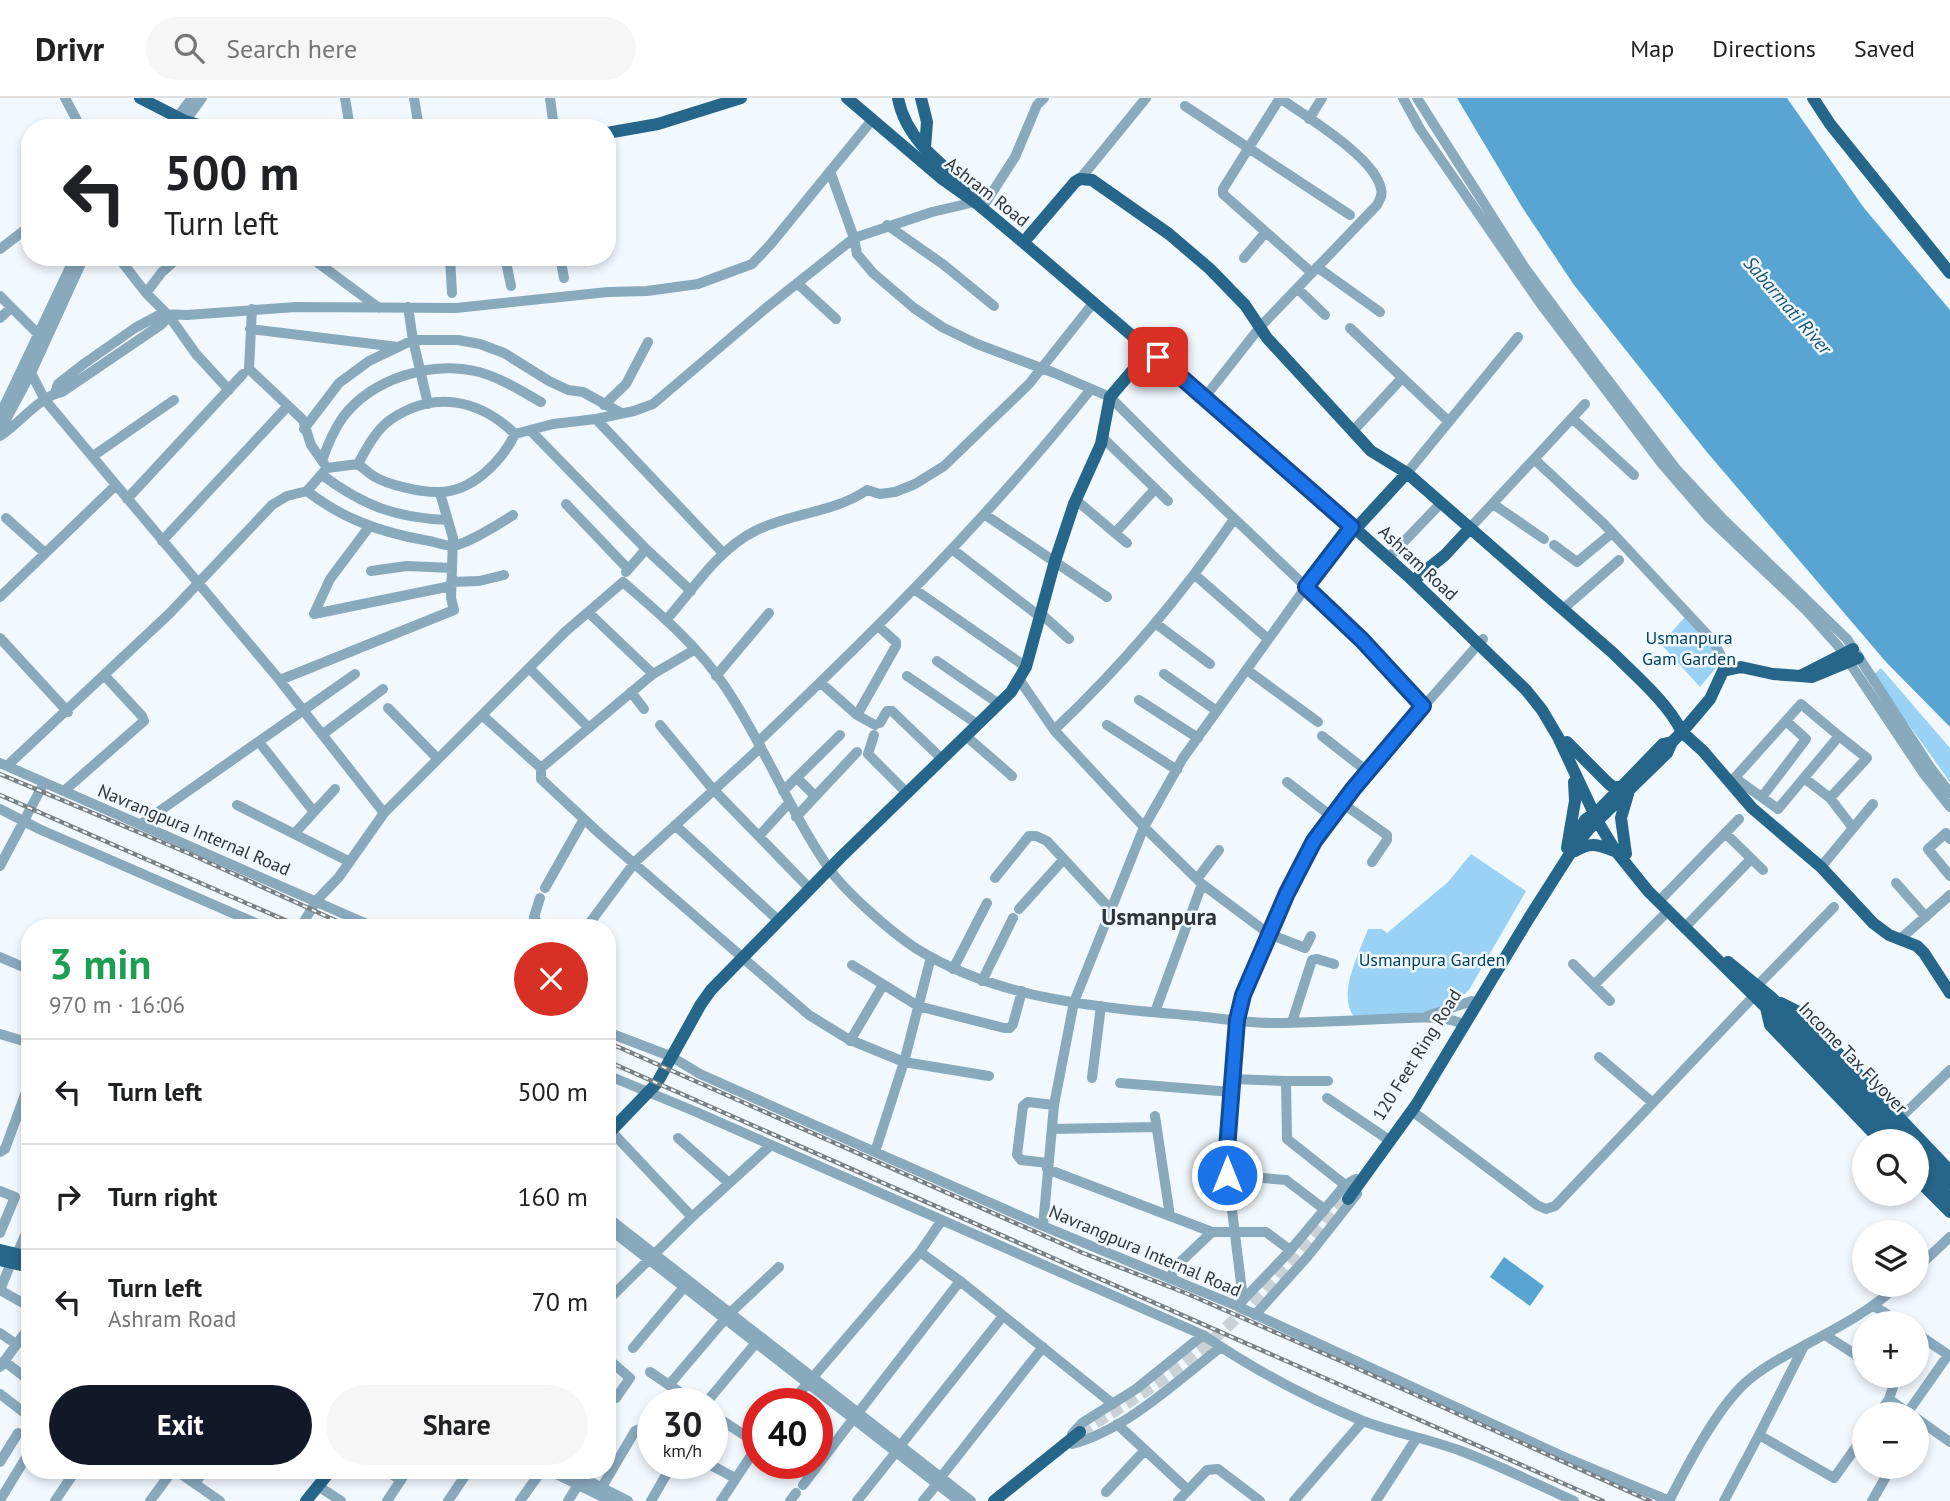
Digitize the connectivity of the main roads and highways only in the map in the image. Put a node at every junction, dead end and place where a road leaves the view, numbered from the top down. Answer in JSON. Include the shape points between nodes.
{"nodes":[{"id":1,"x":128,"y":98,"type":"edge"},
{"id":2,"x":141,"y":98,"type":"edge"},
{"id":3,"x":722,"y":98,"type":"edge"},
{"id":4,"x":741,"y":98,"type":"edge"},
{"id":5,"x":846,"y":98,"type":"edge"},
{"id":6,"x":898,"y":98,"type":"edge"},
{"id":7,"x":921,"y":98,"type":"edge"},
{"id":8,"x":1813,"y":98,"type":"edge"},
{"id":9,"x":1822,"y":98,"type":"edge"},
{"id":10,"x":169,"y":119,"type":"edge"},
{"id":11,"x":171,"y":119,"type":"edge"},
{"id":12,"x":616,"y":126,"type":"edge"},
{"id":13,"x":616,"y":131,"type":"edge"},
{"id":14,"x":925,"y":148,"type":"junction"},
{"id":15,"x":980,"y":202,"type":"junction"},
{"id":16,"x":1028,"y":237,"type":"junction"},
{"id":17,"x":1950,"y":260,"type":"edge"},
{"id":18,"x":1950,"y":273,"type":"edge"},
{"id":19,"x":1150,"y":350,"type":"junction"},
{"id":20,"x":1407,"y":473,"type":"junction"},
{"id":21,"x":1356,"y":526,"type":"junction"},
{"id":22,"x":1470,"y":528,"type":"junction"},
{"id":23,"x":1419,"y":576,"type":"junction"},
{"id":24,"x":1481,"y":642,"type":"junction"},
{"id":25,"x":1851,"y":656,"type":"road end"},
{"id":26,"x":1677,"y":737,"type":"junction"},
{"id":27,"x":1567,"y":742,"type":"junction"},
{"id":28,"x":1574,"y":773,"type":"junction"},
{"id":29,"x":1625,"y":789,"type":"junction"},
{"id":30,"x":1598,"y":816,"type":"junction"},
{"id":31,"x":1569,"y":850,"type":"junction"},
{"id":32,"x":1622,"y":853,"type":"junction"},
{"id":33,"x":1756,"y":991,"type":"junction"},
{"id":34,"x":1950,"y":993,"type":"edge"},
{"id":35,"x":1769,"y":1003,"type":"junction"},
{"id":36,"x":1786,"y":1021,"type":"junction"},
{"id":37,"x":1462,"y":1024,"type":"junction"},
{"id":38,"x":616,"y":1123,"type":"edge"},
{"id":39,"x":1870,"y":1129,"type":"edge"},
{"id":40,"x":1884,"y":1129,"type":"edge"},
{"id":41,"x":1897,"y":1129,"type":"edge"},
{"id":42,"x":1929,"y":1161,"type":"edge"},
{"id":43,"x":1950,"y":1171,"type":"edge"},
{"id":44,"x":1929,"y":1177,"type":"edge"},
{"id":45,"x":1950,"y":1183,"type":"edge"},
{"id":46,"x":1929,"y":1191,"type":"edge"},
{"id":47,"x":1950,"y":1198,"type":"edge"},
{"id":48,"x":1950,"y":1212,"type":"edge"},
{"id":49,"x":0,"y":1250,"type":"edge"},
{"id":50,"x":14,"y":1258,"type":"edge"},
{"id":51,"x":1084,"y":1431,"type":"tunnel mouth"},
{"id":52,"x":1068,"y":1443,"type":"junction"},
{"id":53,"x":317,"y":1479,"type":"edge"},
{"id":54,"x":324,"y":1479,"type":"edge"},
{"id":55,"x":299,"y":1501,"type":"edge"},
{"id":56,"x":306,"y":1501,"type":"edge"},
{"id":57,"x":994,"y":1501,"type":"edge"},
{"id":58,"x":1005,"y":1501,"type":"edge"}],
"edges":[{"from":1,"to":10,"type":"main road"},
{"from":2,"to":11,"type":"main road"},
{"from":3,"to":12,"type":"main road"},
{"from":4,"to":13,"type":"main road","via":[[658,124]]},
{"from":5,"to":15,"type":"main road","name":"Ashram Road","via":[[941,178]]},
{"from":6,"to":14,"type":"main road","name":"Ashram Road","via":[[911,132]]},
{"from":7,"to":14,"type":"main road","via":[[927,122]]},
{"from":8,"to":18,"type":"main road"},
{"from":9,"to":17,"type":"main road"},
{"from":14,"to":15,"type":"main road","name":"Ashram Road"},
{"from":15,"to":16,"type":"main road","name":"Ashram Road"},
{"from":15,"to":19,"type":"main road","name":"Ashram Road"},
{"from":16,"to":20,"type":"main road","via":[[1080,179],[1092,180],[1189,250],[1227,286],[1267,338],[1371,451]]},
{"from":16,"to":21,"type":"main road","name":"Ashram Road"},
{"from":19,"to":21,"type":"main road","name":"Ashram Road"},
{"from":19,"to":38,"type":"main road","via":[[1110,397],[1102,437],[1055,561],[1026,667],[1011,692],[743,958],[701,1004],[657,1083]]},
{"from":20,"to":21,"type":"main road"},
{"from":20,"to":22,"type":"main road"},
{"from":21,"to":23,"type":"main road","name":"Ashram Road"},
{"from":21,"to":24,"type":"main road","name":"Ashram Road"},
{"from":22,"to":23,"type":"main road"},
{"from":22,"to":26,"type":"main road","via":[[1642,682],[1676,721]]},
{"from":23,"to":24,"type":"main road","name":"Ashram Road"},
{"from":24,"to":27,"type":"main road","name":"Ashram Road","via":[[1532,686]]},
{"from":24,"to":28,"type":"main road","name":"Ashram Road","via":[[1542,710]]},
{"from":25,"to":26,"type":"main road","name":"120 Feet Ring Road","via":[[1812,677],[1741,667],[1723,671],[1710,699]]},
{"from":26,"to":29,"type":"main road","name":"120 Feet Ring Road","via":[[1663,744]]},
{"from":26,"to":34,"type":"main road","via":[[1703,751],[1752,808],[1821,867],[1873,923],[1917,946]]},
{"from":27,"to":29,"type":"main road","via":[[1608,783]]},
{"from":27,"to":30,"type":"main road","name":"Ashram Road"},
{"from":28,"to":30,"type":"main road","name":"Ashram Road"},
{"from":28,"to":31,"type":"main road"},
{"from":29,"to":30,"type":"main road","name":"120 Feet Ring Road"},
{"from":29,"to":32,"type":"main road"},
{"from":30,"to":31,"type":"main road","name":"120 Feet Ring Road","via":[[1585,820]]},
{"from":30,"to":32,"type":"main road","name":"Ashram Road"},
{"from":31,"to":32,"type":"main road","via":[[1587,844]]},
{"from":31,"to":37,"type":"main road","name":"120 Feet Ring Road","via":[[1523,914]]},
{"from":32,"to":33,"type":"main road","name":"Ashram Road"},
{"from":32,"to":33,"type":"main road","name":"Ashram Road","via":[[1648,891]]},
{"from":33,"to":35,"type":"main road","name":"Ashram Road"},
{"from":35,"to":36,"type":"main road","name":"Income Tax Flyover"},
{"from":35,"to":39,"type":"main road","via":[[1770,1024]]},
{"from":35,"to":43,"type":"main road","via":[[1799,1012]]},
{"from":36,"to":40,"type":"main road","name":"Income Tax Flyover"},
{"from":36,"to":41,"type":"main road","name":"Income Tax Flyover"},
{"from":37,"to":37,"type":"main road","name":"120 Feet Ring Road","via":[[1412,1111],[1351,1188],[1410,1103]]},
{"from":42,"to":45,"type":"main road"},
{"from":44,"to":47,"type":"main road"},
{"from":46,"to":48,"type":"main road"},
{"from":49,"to":50,"type":"main road"},
{"from":51,"to":52,"type":"main road"},
{"from":52,"to":57,"type":"main road"},
{"from":52,"to":58,"type":"main road"},
{"from":53,"to":55,"type":"main road"},
{"from":54,"to":56,"type":"main road"}]}
